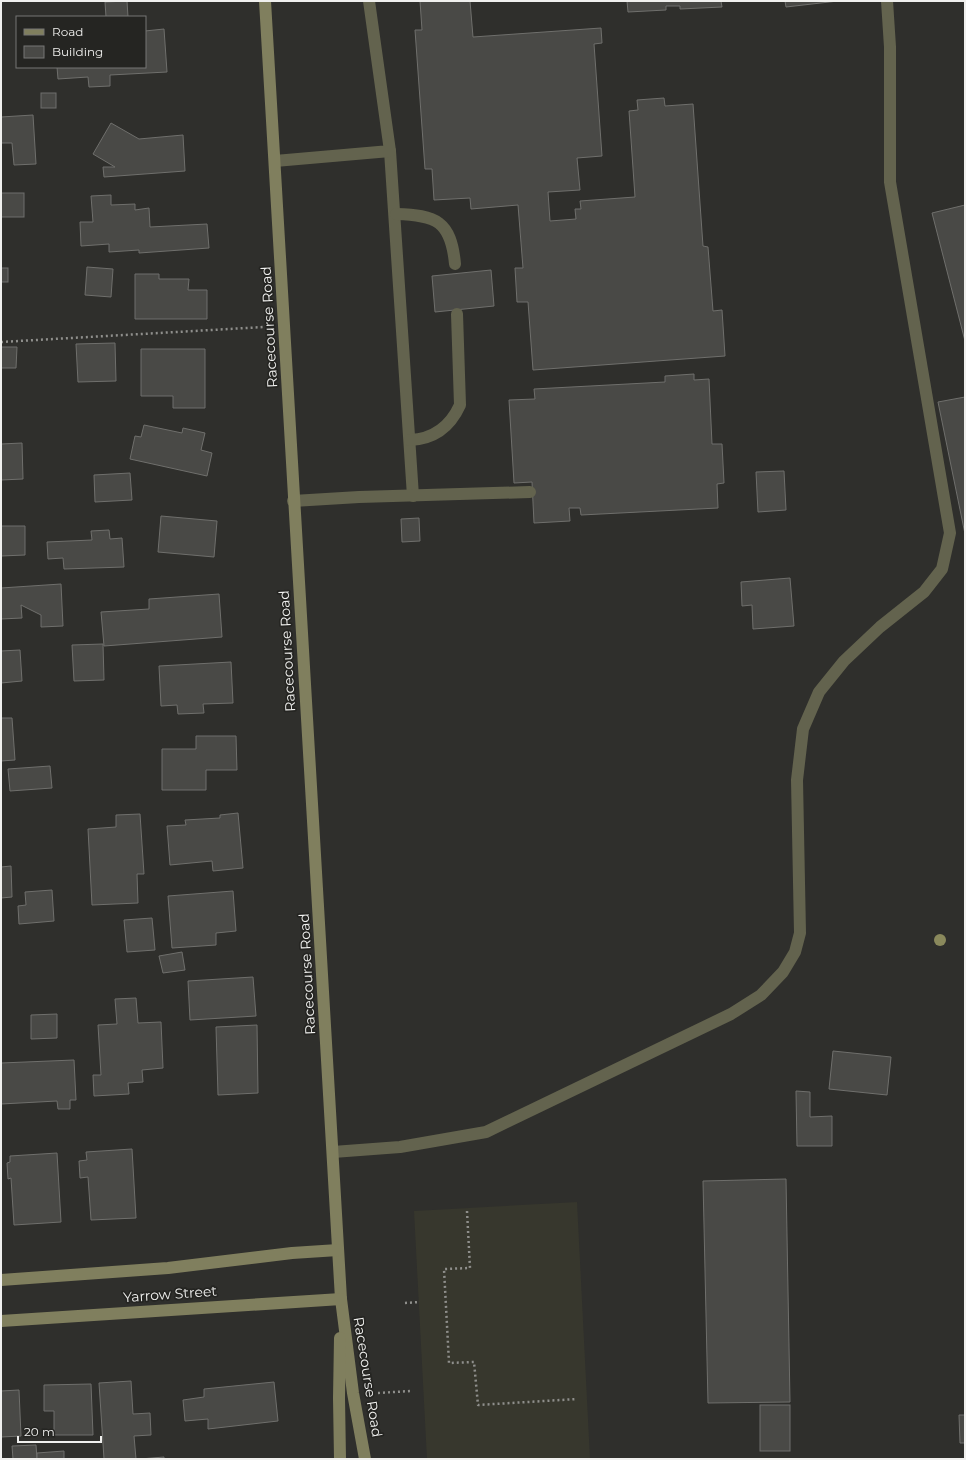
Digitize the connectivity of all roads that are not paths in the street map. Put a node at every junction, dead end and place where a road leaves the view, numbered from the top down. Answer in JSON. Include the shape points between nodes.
{"nodes":[{"id":1,"x":265,"y":1,"type":"edge"},
{"id":2,"x":369,"y":1,"type":"edge"},
{"id":3,"x":887,"y":1,"type":"edge"},
{"id":4,"x":390,"y":151,"type":"junction"},
{"id":5,"x":275,"y":161,"type":"junction"},
{"id":6,"x":396,"y":214,"type":"junction"},
{"id":7,"x":455,"y":264,"type":"dead end"},
{"id":8,"x":457,"y":314,"type":"dead end"},
{"id":9,"x":410,"y":440,"type":"junction"},
{"id":10,"x":530,"y":492,"type":"dead end"},
{"id":11,"x":413,"y":496,"type":"junction"},
{"id":12,"x":293,"y":501,"type":"junction"},
{"id":13,"x":333,"y":1152,"type":"junction"},
{"id":14,"x":338,"y":1250,"type":"junction"},
{"id":15,"x":1,"y":1280,"type":"edge"},
{"id":16,"x":341,"y":1299,"type":"junction"},
{"id":17,"x":1,"y":1320,"type":"edge"},
{"id":18,"x":340,"y":1459,"type":"edge"},
{"id":19,"x":365,"y":1459,"type":"edge"}],
"edges":[{"from":1,"to":5,"type":"street","name":"Racecourse Road"},
{"from":2,"to":4,"type":"street"},
{"from":3,"to":13,"type":"street","via":[[890,47],[890,182],[950,533],[942,569],[924,592],[880,627],[844,661],[819,692],[803,729],[797,780],[800,933],[795,952],[783,972],[761,995],[731,1014],[486,1132],[400,1147]]},
{"from":4,"to":5,"type":"street"},
{"from":4,"to":6,"type":"street"},
{"from":5,"to":12,"type":"street","name":"Racecourse Road"},
{"from":6,"to":7,"type":"street","via":[[421,215],[441,224],[450,237]]},
{"from":6,"to":9,"type":"street"},
{"from":8,"to":9,"type":"street","via":[[460,405],[455,415],[438,432],[430,437]]},
{"from":9,"to":11,"type":"street"},
{"from":10,"to":11,"type":"street"},
{"from":11,"to":12,"type":"street"},
{"from":12,"to":13,"type":"street","name":"Racecourse Road"},
{"from":13,"to":14,"type":"street","name":"Racecourse Road"},
{"from":14,"to":15,"type":"street","name":"Yarrow Street","via":[[168,1268]]},
{"from":14,"to":16,"type":"street","name":"Racecourse Road"},
{"from":16,"to":17,"type":"street","name":"Yarrow Street"},
{"from":16,"to":18,"type":"street","name":"Racecourse Road"},
{"from":16,"to":19,"type":"street","name":"Racecourse Road","via":[[353,1393]]}]}
